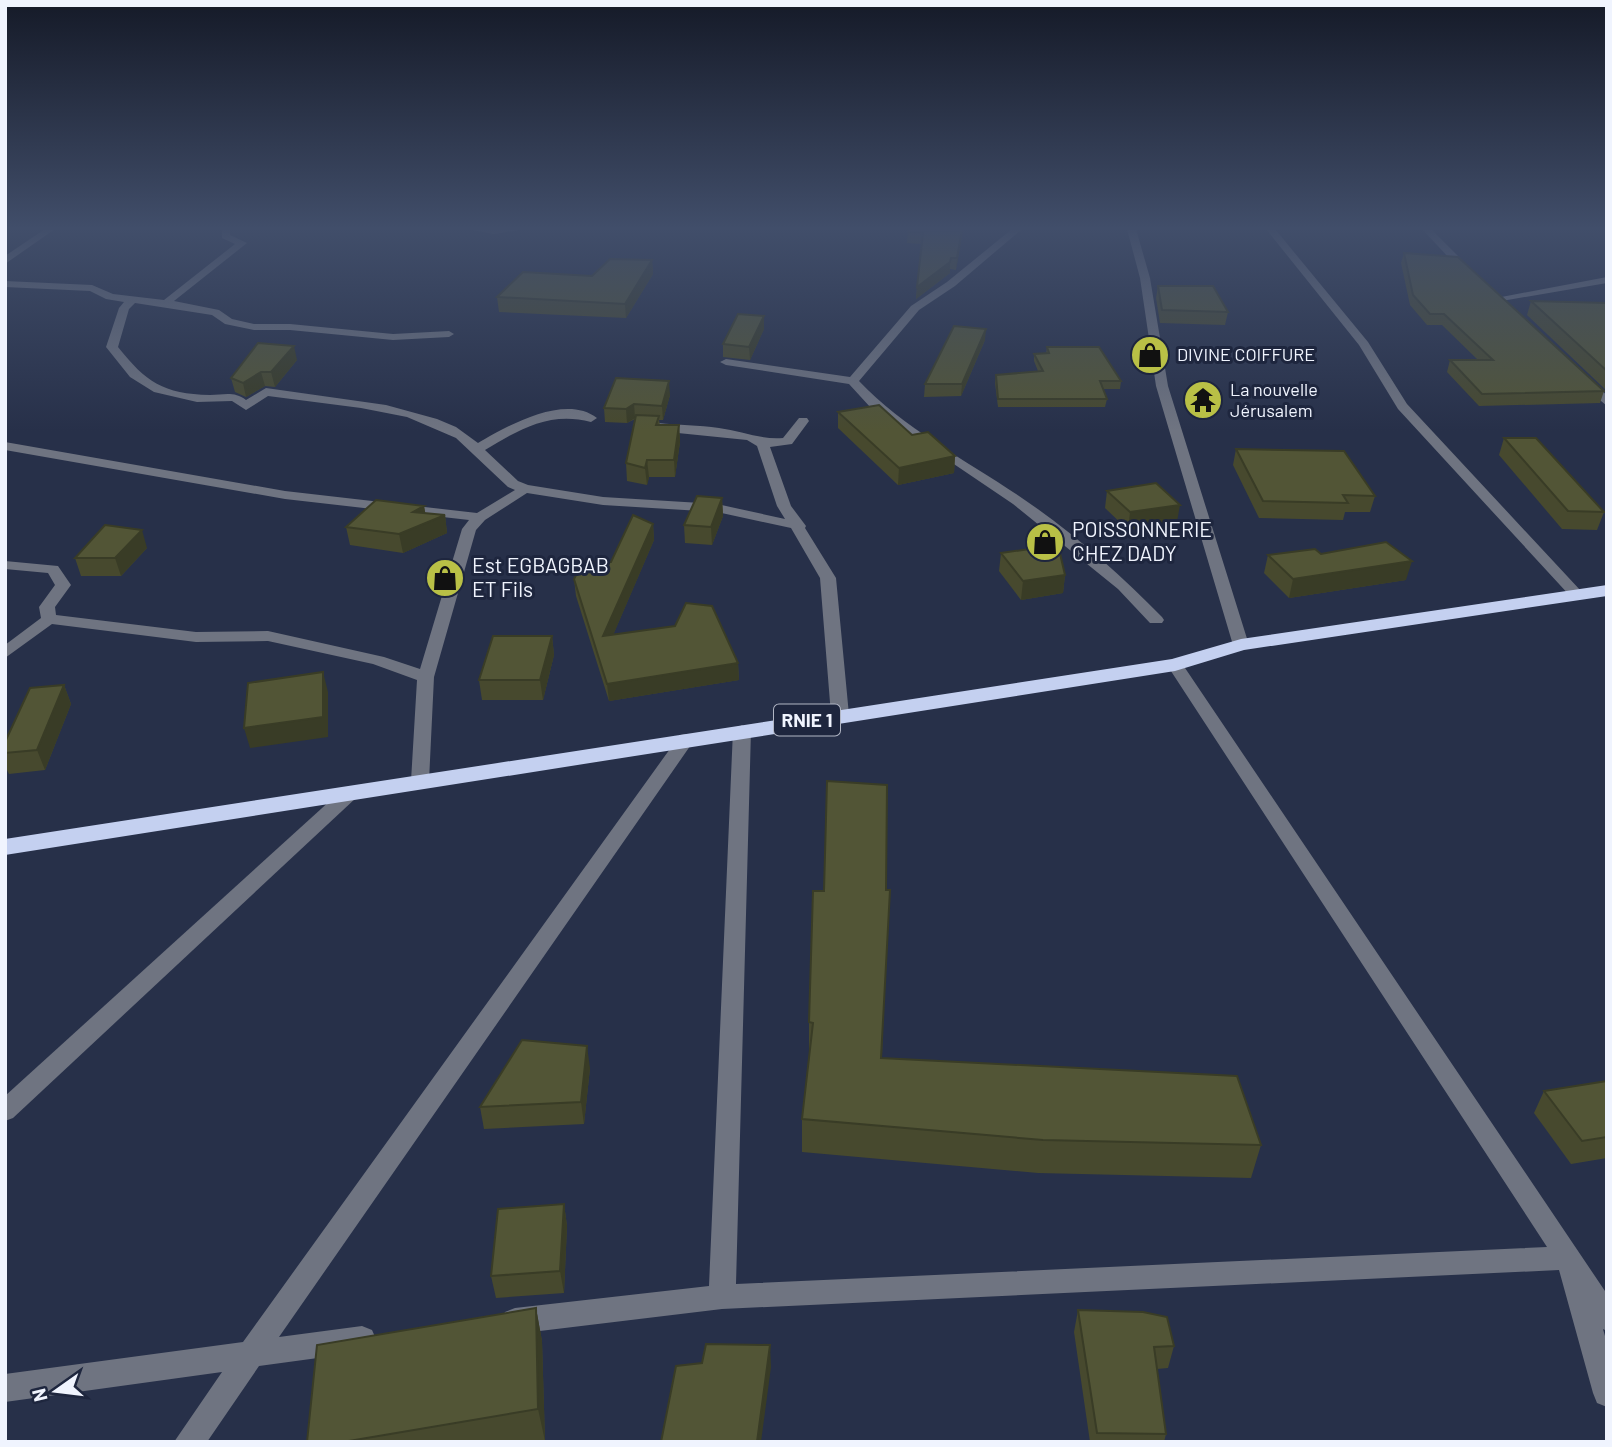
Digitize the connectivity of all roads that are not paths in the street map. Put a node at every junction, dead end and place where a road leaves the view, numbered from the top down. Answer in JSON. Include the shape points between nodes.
{"nodes":[{"id":1,"x":109,"y":297,"type":"edge"},
{"id":2,"x":174,"y":297,"type":"edge"},
{"id":3,"x":932,"y":297,"type":"edge"},
{"id":4,"x":1148,"y":297,"type":"edge"},
{"id":5,"x":1325,"y":297,"type":"edge"},
{"id":6,"x":1494,"y":297,"type":"edge"},
{"id":7,"x":1510,"y":297,"type":"edge"},
{"id":8,"x":124,"y":299,"type":"junction"},
{"id":9,"x":1496,"y":299,"type":"junction"},
{"id":10,"x":166,"y":303,"type":"junction"},
{"id":11,"x":1505,"y":307,"type":"edge"},
{"id":12,"x":449,"y":334,"type":"dead end"},
{"id":13,"x":726,"y":362,"type":"dead end"},
{"id":14,"x":1578,"y":375,"type":"edge"},
{"id":15,"x":853,"y":382,"type":"junction"},
{"id":16,"x":1607,"y":402,"type":"edge"},
{"id":17,"x":591,"y":418,"type":"dead end"},
{"id":18,"x":803,"y":421,"type":"dead end"},
{"id":19,"x":649,"y":426,"type":"edge"},
{"id":20,"x":763,"y":444,"type":"junction"},
{"id":21,"x":5,"y":446,"type":"edge"},
{"id":22,"x":476,"y":450,"type":"junction"},
{"id":23,"x":525,"y":489,"type":"junction"},
{"id":24,"x":481,"y":517,"type":"junction"},
{"id":25,"x":799,"y":526,"type":"junction"},
{"id":26,"x":5,"y":565,"type":"edge"},
{"id":27,"x":1607,"y":590,"type":"edge"},
{"id":28,"x":1576,"y":594,"type":"junction"},
{"id":29,"x":49,"y":619,"type":"junction"},
{"id":30,"x":1156,"y":620,"type":"dead end"},
{"id":31,"x":1241,"y":645,"type":"junction"},
{"id":32,"x":5,"y":653,"type":"edge"},
{"id":33,"x":1175,"y":665,"type":"junction"},
{"id":34,"x":426,"y":677,"type":"junction"},
{"id":35,"x":840,"y":715,"type":"junction"},
{"id":36,"x":741,"y":730,"type":"junction"},
{"id":37,"x":686,"y":739,"type":"junction"},
{"id":38,"x":420,"y":781,"type":"junction"},
{"id":39,"x":349,"y":793,"type":"junction"},
{"id":40,"x":5,"y":847,"type":"edge"},
{"id":41,"x":5,"y":1111,"type":"edge"},
{"id":42,"x":1569,"y":1258,"type":"junction"},
{"id":43,"x":722,"y":1297,"type":"junction"},
{"id":44,"x":1607,"y":1318,"type":"edge"},
{"id":45,"x":488,"y":1324,"type":"edge"},
{"id":46,"x":392,"y":1335,"type":"edge"},
{"id":47,"x":254,"y":1351,"type":"junction"},
{"id":48,"x":5,"y":1388,"type":"edge"},
{"id":49,"x":1607,"y":1393,"type":"edge"},
{"id":50,"x":189,"y":1442,"type":"edge"}],
"edges":[{"from":1,"to":8,"type":"street"},
{"from":2,"to":10,"type":"street"},
{"from":3,"to":15,"type":"street","via":[[915,308]]},
{"from":4,"to":31,"type":"street","via":[[1162,386]]},
{"from":5,"to":28,"type":"street","via":[[1364,344],[1402,406]]},
{"from":6,"to":9,"type":"street"},
{"from":7,"to":9,"type":"street"},
{"from":8,"to":10,"type":"street"},
{"from":8,"to":22,"type":"street","via":[[132,300],[124,308],[112,347],[136,377],[149,383],[186,397],[211,401],[234,397],[246,406],[266,391],[344,402],[426,419],[454,431]]},
{"from":9,"to":11,"type":"street"},
{"from":10,"to":12,"type":"street","via":[[215,312],[229,322],[254,327],[393,338]]},
{"from":13,"to":15,"type":"street"},
{"from":14,"to":16,"type":"street"},
{"from":15,"to":30,"type":"street","via":[[886,412],[1018,501],[1123,586]]},
{"from":17,"to":22,"type":"street","via":[[576,412],[541,415]]},
{"from":18,"to":20,"type":"street","via":[[787,441]]},
{"from":19,"to":20,"type":"street","via":[[715,430]]},
{"from":20,"to":25,"type":"street","via":[[784,506]]},
{"from":21,"to":24,"type":"street","via":[[285,495]]},
{"from":22,"to":23,"type":"street","via":[[513,484]]},
{"from":23,"to":24,"type":"street"},
{"from":23,"to":25,"type":"street","via":[[603,501],[717,509]]},
{"from":24,"to":34,"type":"street","via":[[468,529]]},
{"from":25,"to":35,"type":"street","via":[[828,578]]},
{"from":26,"to":29,"type":"street","via":[[53,569],[63,584],[47,607]]},
{"from":27,"to":28,"type":"highway","number":"RNIE 1"},
{"from":28,"to":31,"type":"highway","number":"RNIE 1"},
{"from":29,"to":32,"type":"street"},
{"from":29,"to":34,"type":"street","via":[[196,637],[268,636],[378,660]]},
{"from":31,"to":33,"type":"highway","number":"RNIE 1"},
{"from":33,"to":35,"type":"highway","number":"RNIE 1"},
{"from":33,"to":42,"type":"street"},
{"from":34,"to":38,"type":"street"},
{"from":35,"to":36,"type":"highway","number":"RNIE 1"},
{"from":36,"to":37,"type":"highway","number":"RNIE 1"},
{"from":36,"to":43,"type":"street"},
{"from":37,"to":38,"type":"highway","number":"RNIE 1"},
{"from":37,"to":47,"type":"street"},
{"from":38,"to":39,"type":"highway","number":"RNIE 1"},
{"from":39,"to":40,"type":"highway","number":"RNIE 1"},
{"from":39,"to":41,"type":"street"},
{"from":42,"to":43,"type":"street"},
{"from":42,"to":44,"type":"street"},
{"from":42,"to":49,"type":"street"},
{"from":43,"to":45,"type":"street"},
{"from":46,"to":47,"type":"street"},
{"from":47,"to":48,"type":"street"},
{"from":47,"to":50,"type":"street"}]}
